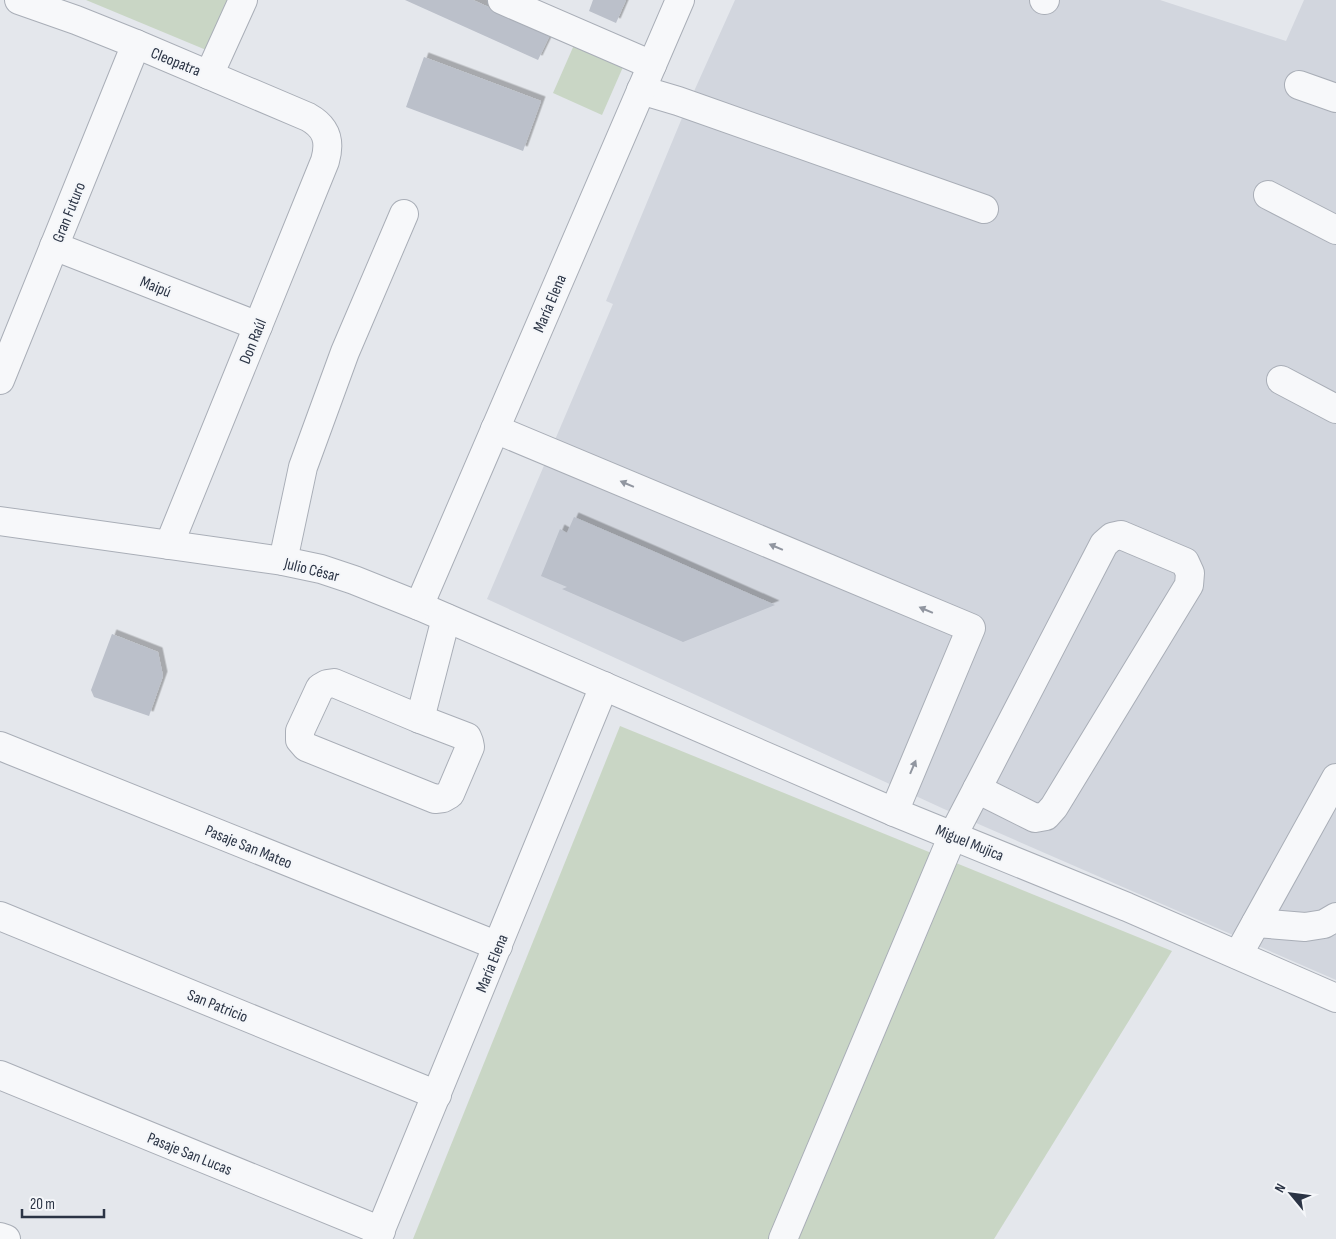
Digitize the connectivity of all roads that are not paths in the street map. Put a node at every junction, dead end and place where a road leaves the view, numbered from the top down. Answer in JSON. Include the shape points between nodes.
{"nodes":[{"id":1,"x":19,"y":0,"type":"edge"},
{"id":2,"x":243,"y":0,"type":"edge"},
{"id":3,"x":502,"y":0,"type":"edge"},
{"id":4,"x":680,"y":0,"type":"edge"},
{"id":5,"x":136,"y":44,"type":"junction"},
{"id":6,"x":652,"y":65,"type":"junction"},
{"id":7,"x":209,"y":75,"type":"junction"},
{"id":8,"x":1300,"y":85,"type":"dead end"},
{"id":9,"x":641,"y":90,"type":"junction"},
{"id":10,"x":1336,"y":98,"type":"edge"},
{"id":11,"x":326,"y":135,"type":"joint"},
{"id":12,"x":1268,"y":195,"type":"dead end"},
{"id":13,"x":984,"y":209,"type":"dead end"},
{"id":14,"x":404,"y":214,"type":"dead end"},
{"id":15,"x":1336,"y":230,"type":"edge"},
{"id":16,"x":54,"y":246,"type":"junction"},
{"id":17,"x":258,"y":326,"type":"junction"},
{"id":18,"x":0,"y":380,"type":"edge"},
{"id":19,"x":1281,"y":380,"type":"dead end"},
{"id":20,"x":1336,"y":409,"type":"edge"},
{"id":21,"x":495,"y":429,"type":"junction"},
{"id":22,"x":0,"y":521,"type":"edge"},
{"id":23,"x":169,"y":545,"type":"junction"},
{"id":24,"x":283,"y":561,"type":"junction"},
{"id":25,"x":419,"y":606,"type":"junction"},
{"id":26,"x":446,"y":618,"type":"junction"},
{"id":27,"x":604,"y":686,"type":"junction"},
{"id":28,"x":420,"y":720,"type":"junction"},
{"id":29,"x":0,"y":746,"type":"edge"},
{"id":30,"x":1336,"y":778,"type":"edge"},
{"id":31,"x":977,"y":789,"type":"junction"},
{"id":32,"x":894,"y":812,"type":"junction"},
{"id":33,"x":953,"y":835,"type":"junction"},
{"id":34,"x":0,"y":916,"type":"edge"},
{"id":35,"x":1336,"y":917,"type":"edge"},
{"id":36,"x":1256,"y":923,"type":"junction"},
{"id":37,"x":498,"y":946,"type":"junction"},
{"id":38,"x":1238,"y":955,"type":"junction"},
{"id":39,"x":1336,"y":998,"type":"edge"},
{"id":40,"x":0,"y":1075,"type":"edge"},
{"id":41,"x":437,"y":1095,"type":"junction"},
{"id":42,"x":379,"y":1235,"type":"edge"},
{"id":43,"x":0,"y":1237,"type":"edge"},
{"id":44,"x":6,"y":1239,"type":"edge"},
{"id":45,"x":783,"y":1239,"type":"edge"}],
"edges":[{"from":1,"to":5,"type":"street","name":"Cleopatra"},
{"from":2,"to":7,"type":"street"},
{"from":3,"to":6,"type":"street"},
{"from":4,"to":6,"type":"street","name":"María Elena"},
{"from":5,"to":7,"type":"street","name":"Cleopatra"},
{"from":5,"to":16,"type":"street","name":"Gran Futuro"},
{"from":6,"to":9,"type":"street","name":"María Elena"},
{"from":7,"to":11,"type":"street","name":"Cleopatra","via":[[316,121]]},
{"from":8,"to":10,"type":"street"},
{"from":9,"to":13,"type":"street"},
{"from":9,"to":21,"type":"street","name":"María Elena"},
{"from":11,"to":17,"type":"street","name":"Don Raúl","via":[[328,152],[325,161]]},
{"from":12,"to":15,"type":"street"},
{"from":14,"to":24,"type":"street","via":[[345,352],[303,467]]},
{"from":16,"to":17,"type":"street","name":"Maipú"},
{"from":16,"to":18,"type":"street","name":"Gran Futuro"},
{"from":17,"to":23,"type":"street","name":"Don Raúl"},
{"from":19,"to":20,"type":"street"},
{"from":21,"to":25,"type":"street","name":"María Elena"},
{"from":32,"to":21,"type":"street","one_way":true,"via":[[971,628]]},
{"from":22,"to":23,"type":"street","name":"Julio César"},
{"from":23,"to":24,"type":"street","name":"Julio César"},
{"from":24,"to":25,"type":"street","name":"Julio César","via":[[321,569]]},
{"from":25,"to":26,"type":"street","name":"Julio César"},
{"from":26,"to":27,"type":"street","name":"Julio César"},
{"from":26,"to":28,"type":"street"},
{"from":27,"to":32,"type":"street","name":"Miguel Mujica"},
{"from":27,"to":37,"type":"street","name":"María Elena"},
{"from":28,"to":28,"type":"street","via":[[466,737],[469,742],[470,747],[450,794],[443,798],[435,799],[306,746],[300,740],[300,731],[320,688],[327,684],[334,683]]},
{"from":29,"to":37,"type":"street","name":"Pasaje San Mateo"},
{"from":30,"to":36,"type":"street"},
{"from":31,"to":31,"type":"street","via":[[1104,544],[1112,536],[1121,534],[1185,562],[1190,573],[1189,585],[1046,816],[1035,818]]},
{"from":31,"to":33,"type":"street"},
{"from":32,"to":33,"type":"street","name":"Miguel Mujica"},
{"from":33,"to":38,"type":"street","name":"Miguel Mujica"},
{"from":33,"to":45,"type":"street"},
{"from":34,"to":41,"type":"street","name":"San Patricio"},
{"from":35,"to":36,"type":"street","via":[[1324,924],[1305,927]]},
{"from":36,"to":38,"type":"street"},
{"from":37,"to":41,"type":"street","name":"María Elena"},
{"from":38,"to":39,"type":"street","name":"Miguel Mujica"},
{"from":40,"to":42,"type":"street","name":"Pasaje San Lucas"},
{"from":41,"to":42,"type":"street","name":"María Elena"},
{"from":43,"to":44,"type":"street"}]}
